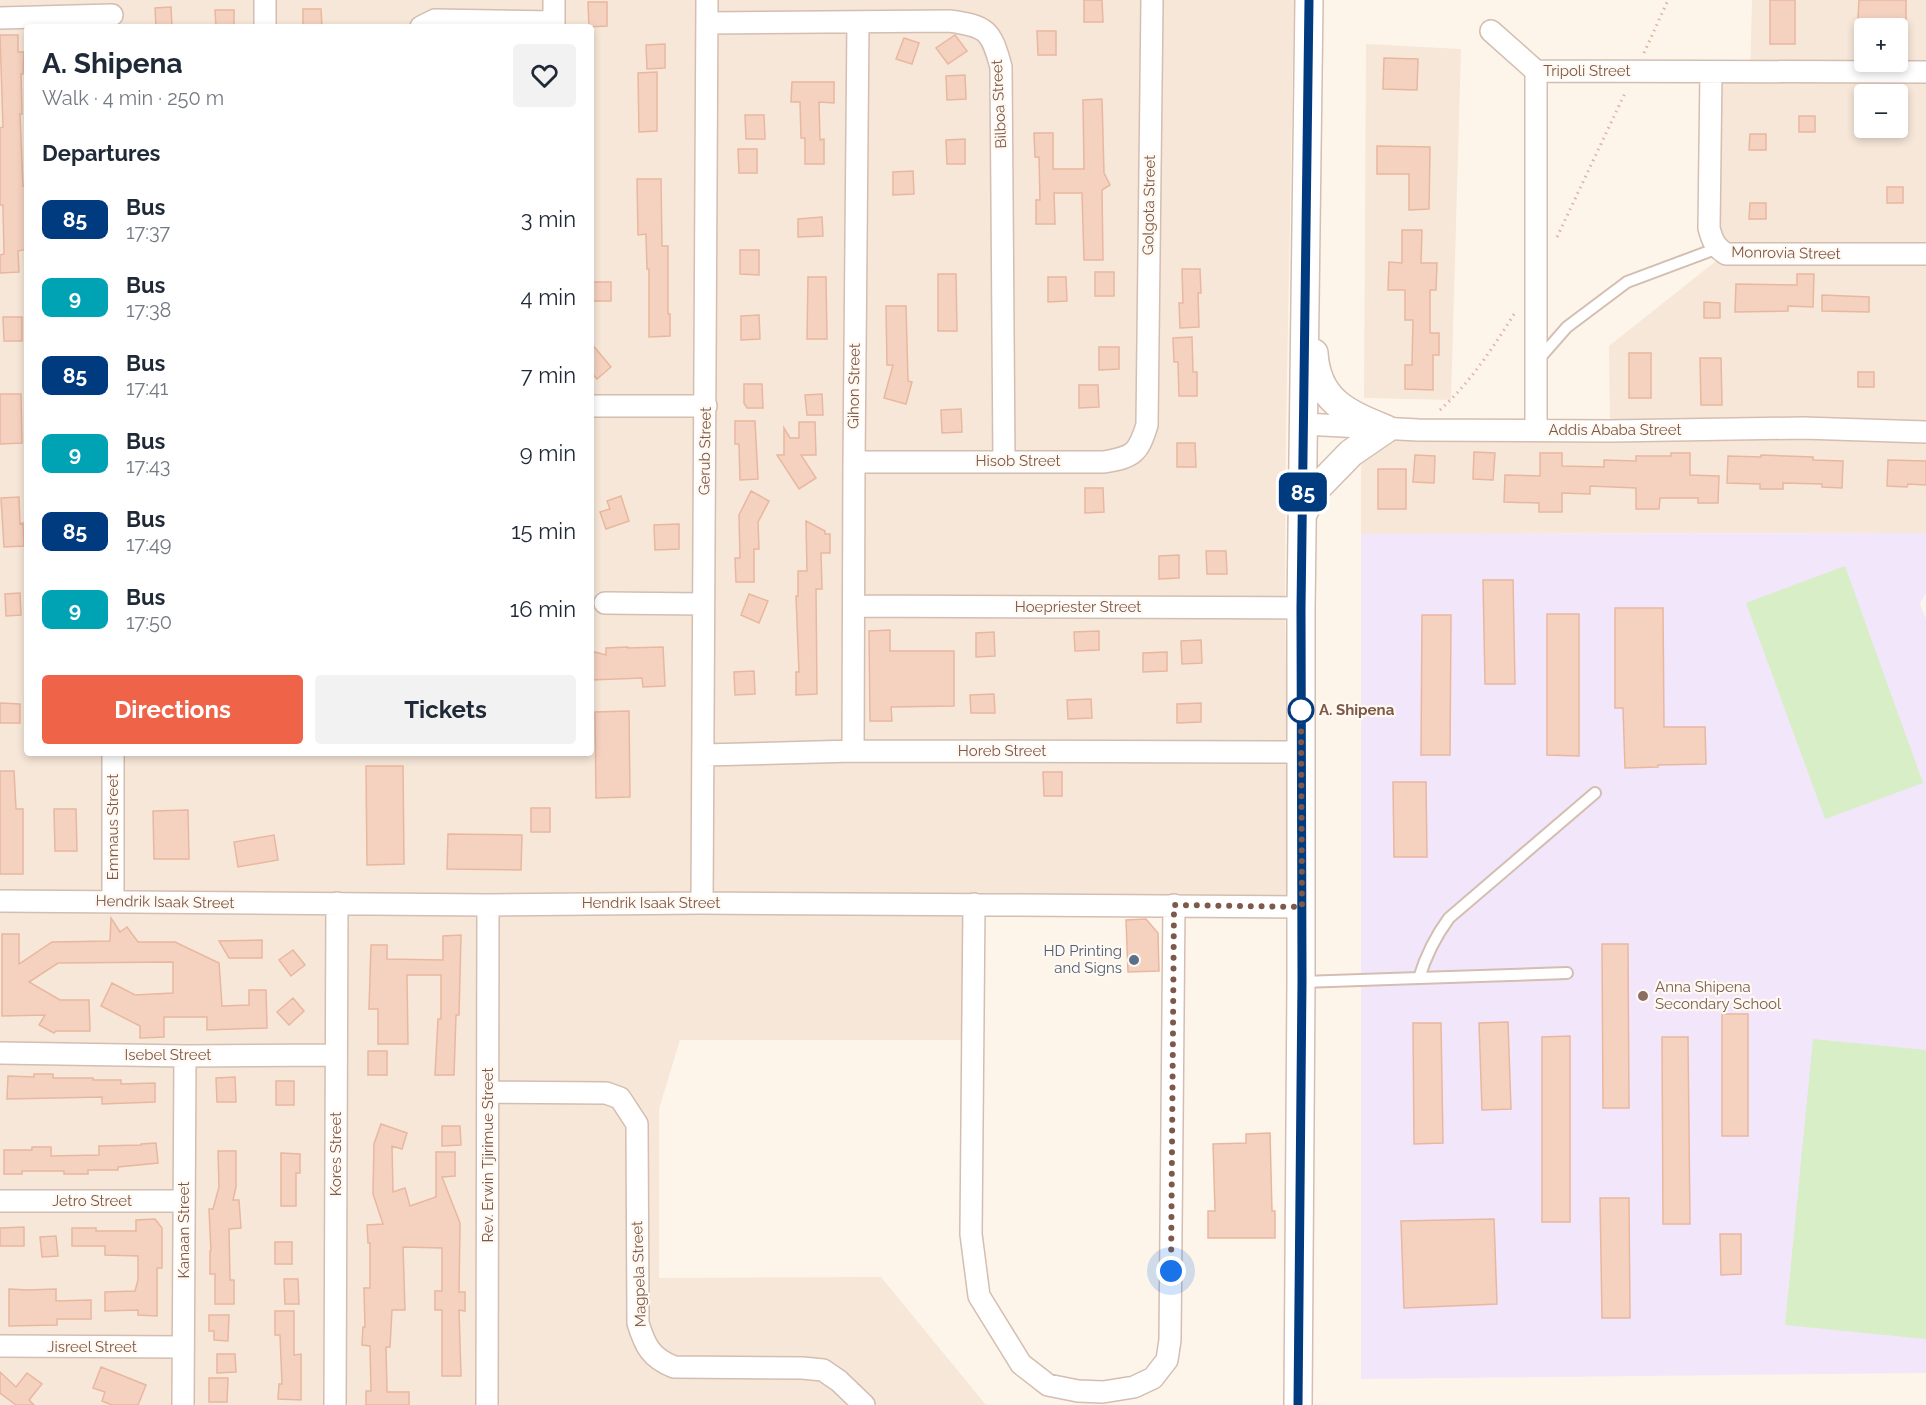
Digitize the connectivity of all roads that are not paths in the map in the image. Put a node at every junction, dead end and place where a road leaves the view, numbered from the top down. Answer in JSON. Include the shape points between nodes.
{"nodes":[{"id":1,"x":265,"y":0,"type":"edge"},
{"id":2,"x":554,"y":0,"type":"edge"},
{"id":3,"x":707,"y":0,"type":"edge"},
{"id":4,"x":1152,"y":0,"type":"edge"},
{"id":5,"x":1309,"y":0,"type":"edge"},
{"id":6,"x":112,"y":14,"type":"edge"},
{"id":7,"x":0,"y":18,"type":"edge"},
{"id":8,"x":858,"y":22,"type":"junction"},
{"id":9,"x":707,"y":23,"type":"junction"},
{"id":10,"x":265,"y":24,"type":"edge"},
{"id":11,"x":428,"y":24,"type":"edge"},
{"id":12,"x":554,"y":24,"type":"edge"},
{"id":13,"x":1491,"y":31,"type":"dead end"},
{"id":14,"x":1536,"y":71,"type":"junction"},
{"id":15,"x":1711,"y":72,"type":"junction"},
{"id":16,"x":1926,"y":72,"type":"edge"},
{"id":17,"x":1306,"y":238,"type":"junction"},
{"id":18,"x":1718,"y":248,"type":"junction"},
{"id":19,"x":1926,"y":254,"type":"edge"},
{"id":20,"x":1536,"y":363,"type":"junction"},
{"id":21,"x":594,"y":406,"type":"edge"},
{"id":22,"x":706,"y":406,"type":"junction"},
{"id":23,"x":1148,"y":410,"type":"joint"},
{"id":24,"x":1304,"y":424,"type":"junction"},
{"id":25,"x":1386,"y":429,"type":"junction"},
{"id":26,"x":1536,"y":430,"type":"junction"},
{"id":27,"x":1926,"y":432,"type":"edge"},
{"id":28,"x":1004,"y":461,"type":"junction"},
{"id":29,"x":854,"y":462,"type":"junction"},
{"id":30,"x":1302,"y":515,"type":"junction"},
{"id":31,"x":605,"y":603,"type":"dead end"},
{"id":32,"x":703,"y":604,"type":"junction"},
{"id":33,"x":854,"y":606,"type":"junction"},
{"id":34,"x":1301,"y":608,"type":"junction"},
{"id":35,"x":854,"y":750,"type":"junction"},
{"id":36,"x":1301,"y":752,"type":"junction"},
{"id":37,"x":704,"y":755,"type":"junction"},
{"id":38,"x":113,"y":756,"type":"edge"},
{"id":39,"x":1595,"y":793,"type":"dead end"},
{"id":40,"x":0,"y":901,"type":"edge"},
{"id":41,"x":113,"y":901,"type":"junction"},
{"id":42,"x":337,"y":903,"type":"junction"},
{"id":43,"x":702,"y":903,"type":"junction"},
{"id":44,"x":974,"y":904,"type":"junction"},
{"id":45,"x":488,"y":905,"type":"junction"},
{"id":46,"x":1174,"y":905,"type":"junction"},
{"id":47,"x":1302,"y":907,"type":"junction"},
{"id":48,"x":1567,"y":973,"type":"dead end"},
{"id":49,"x":1419,"y":978,"type":"junction"},
{"id":50,"x":1302,"y":981,"type":"junction"},
{"id":51,"x":0,"y":1053,"type":"edge"},
{"id":52,"x":336,"y":1055,"type":"junction"},
{"id":53,"x":185,"y":1056,"type":"junction"},
{"id":54,"x":489,"y":1092,"type":"junction"},
{"id":55,"x":0,"y":1200,"type":"edge"},
{"id":56,"x":184,"y":1201,"type":"junction"},
{"id":57,"x":0,"y":1346,"type":"edge"},
{"id":58,"x":183,"y":1347,"type":"junction"},
{"id":59,"x":183,"y":1405,"type":"edge"},
{"id":60,"x":335,"y":1405,"type":"edge"},
{"id":61,"x":487,"y":1405,"type":"edge"},
{"id":62,"x":864,"y":1405,"type":"edge"},
{"id":63,"x":1298,"y":1405,"type":"edge"}],
"edges":[{"from":1,"to":10,"type":"street"},
{"from":2,"to":12,"type":"street"},
{"from":3,"to":9,"type":"street","name":"Gerub Street"},
{"from":4,"to":23,"type":"street","name":"Golgota Street"},
{"from":5,"to":17,"type":"street"},
{"from":6,"to":7,"type":"street"},
{"from":8,"to":9,"type":"street","name":"Bilboa Street"},
{"from":8,"to":28,"type":"street","name":"Bilboa Street","via":[[972,24],[986,30],[995,44],[1001,67]]},
{"from":8,"to":29,"type":"street","name":"Gihon Street"},
{"from":9,"to":22,"type":"street","name":"Gerub Street"},
{"from":11,"to":12,"type":"street","via":[[435,20]]},
{"from":13,"to":14,"type":"street"},
{"from":14,"to":15,"type":"street","name":"Tripoli Street"},
{"from":14,"to":20,"type":"street","name":"Tripoli Street"},
{"from":15,"to":16,"type":"street","name":"Tripoli Street"},
{"from":15,"to":18,"type":"street","name":"Monrovia Street","via":[[1709,228]]},
{"from":17,"to":24,"type":"street"},
{"from":17,"to":25,"type":"street","via":[[1315,365],[1320,380],[1340,407]]},
{"from":18,"to":19,"type":"street","name":"Monrovia Street","via":[[1726,254]]},
{"from":18,"to":20,"type":"lane","via":[[1627,282],[1567,327]]},
{"from":20,"to":26,"type":"street","name":"Tripoli Street"},
{"from":21,"to":22,"type":"street"},
{"from":22,"to":32,"type":"street","name":"Gerub Street"},
{"from":23,"to":28,"type":"street","name":"Hisob Street","via":[[1142,441],[1135,452],[1121,459]]},
{"from":24,"to":25,"type":"street","name":"Addis Ababa Street"},
{"from":24,"to":30,"type":"street"},
{"from":25,"to":26,"type":"street","name":"Addis Ababa Street"},
{"from":25,"to":30,"type":"street","via":[[1351,453],[1321,483]]},
{"from":26,"to":27,"type":"street","name":"Addis Ababa Street","via":[[1803,428]]},
{"from":28,"to":29,"type":"street","name":"Hisob Street"},
{"from":29,"to":33,"type":"street","name":"Gihon Street"},
{"from":30,"to":34,"type":"street"},
{"from":31,"to":32,"type":"street"},
{"from":32,"to":37,"type":"street","name":"Gerub Street"},
{"from":33,"to":34,"type":"street","name":"Hoepriester Street"},
{"from":33,"to":35,"type":"street","name":"Gihon Street"},
{"from":34,"to":36,"type":"street"},
{"from":35,"to":36,"type":"street","name":"Horeb Street"},
{"from":35,"to":37,"type":"street","name":"Horeb Street"},
{"from":36,"to":47,"type":"street"},
{"from":37,"to":43,"type":"street","name":"Gerub Street"},
{"from":38,"to":41,"type":"street","name":"Emmaus Street"},
{"from":39,"to":49,"type":"lane","via":[[1449,918],[1427,952]]},
{"from":40,"to":41,"type":"street","name":"Hendrik Isaak Street"},
{"from":41,"to":42,"type":"street","name":"Hendrik Isaak Street"},
{"from":42,"to":45,"type":"street","name":"Hendrik Isaak Street"},
{"from":42,"to":52,"type":"street","name":"Kores Street"},
{"from":43,"to":44,"type":"street","name":"Hendrik Isaak Street"},
{"from":43,"to":45,"type":"street","name":"Hendrik Isaak Street"},
{"from":44,"to":46,"type":"street","name":"Hendrik Isaak Street"},
{"from":44,"to":46,"type":"street","via":[[971,1234],[979,1296],[1021,1364],[1048,1385],[1104,1392],[1134,1387],[1153,1378],[1167,1360],[1170,1340]]},
{"from":45,"to":54,"type":"street","name":"Rev. Erwin Tjirimue Street"},
{"from":46,"to":47,"type":"street","name":"Hendrik Isaak Street"},
{"from":47,"to":50,"type":"street"},
{"from":48,"to":49,"type":"lane"},
{"from":49,"to":50,"type":"lane"},
{"from":50,"to":63,"type":"street"},
{"from":51,"to":53,"type":"street","name":"Isebel Street"},
{"from":52,"to":53,"type":"street","name":"Isebel Street"},
{"from":52,"to":60,"type":"street","name":"Kores Street"},
{"from":53,"to":56,"type":"street","name":"Kanaan Street"},
{"from":54,"to":61,"type":"street","name":"Rev. Erwin Tjirimue Street"},
{"from":54,"to":62,"type":"street","name":"Magpela Street","via":[[606,1093],[620,1098],[637,1124],[638,1323],[643,1340],[660,1362],[674,1367],[823,1370]]},
{"from":55,"to":56,"type":"street","name":"Jetro Street"},
{"from":56,"to":58,"type":"street","name":"Kanaan Street"},
{"from":57,"to":58,"type":"street","name":"Jisreel Street"},
{"from":58,"to":59,"type":"street","name":"Kanaan Street"}]}
